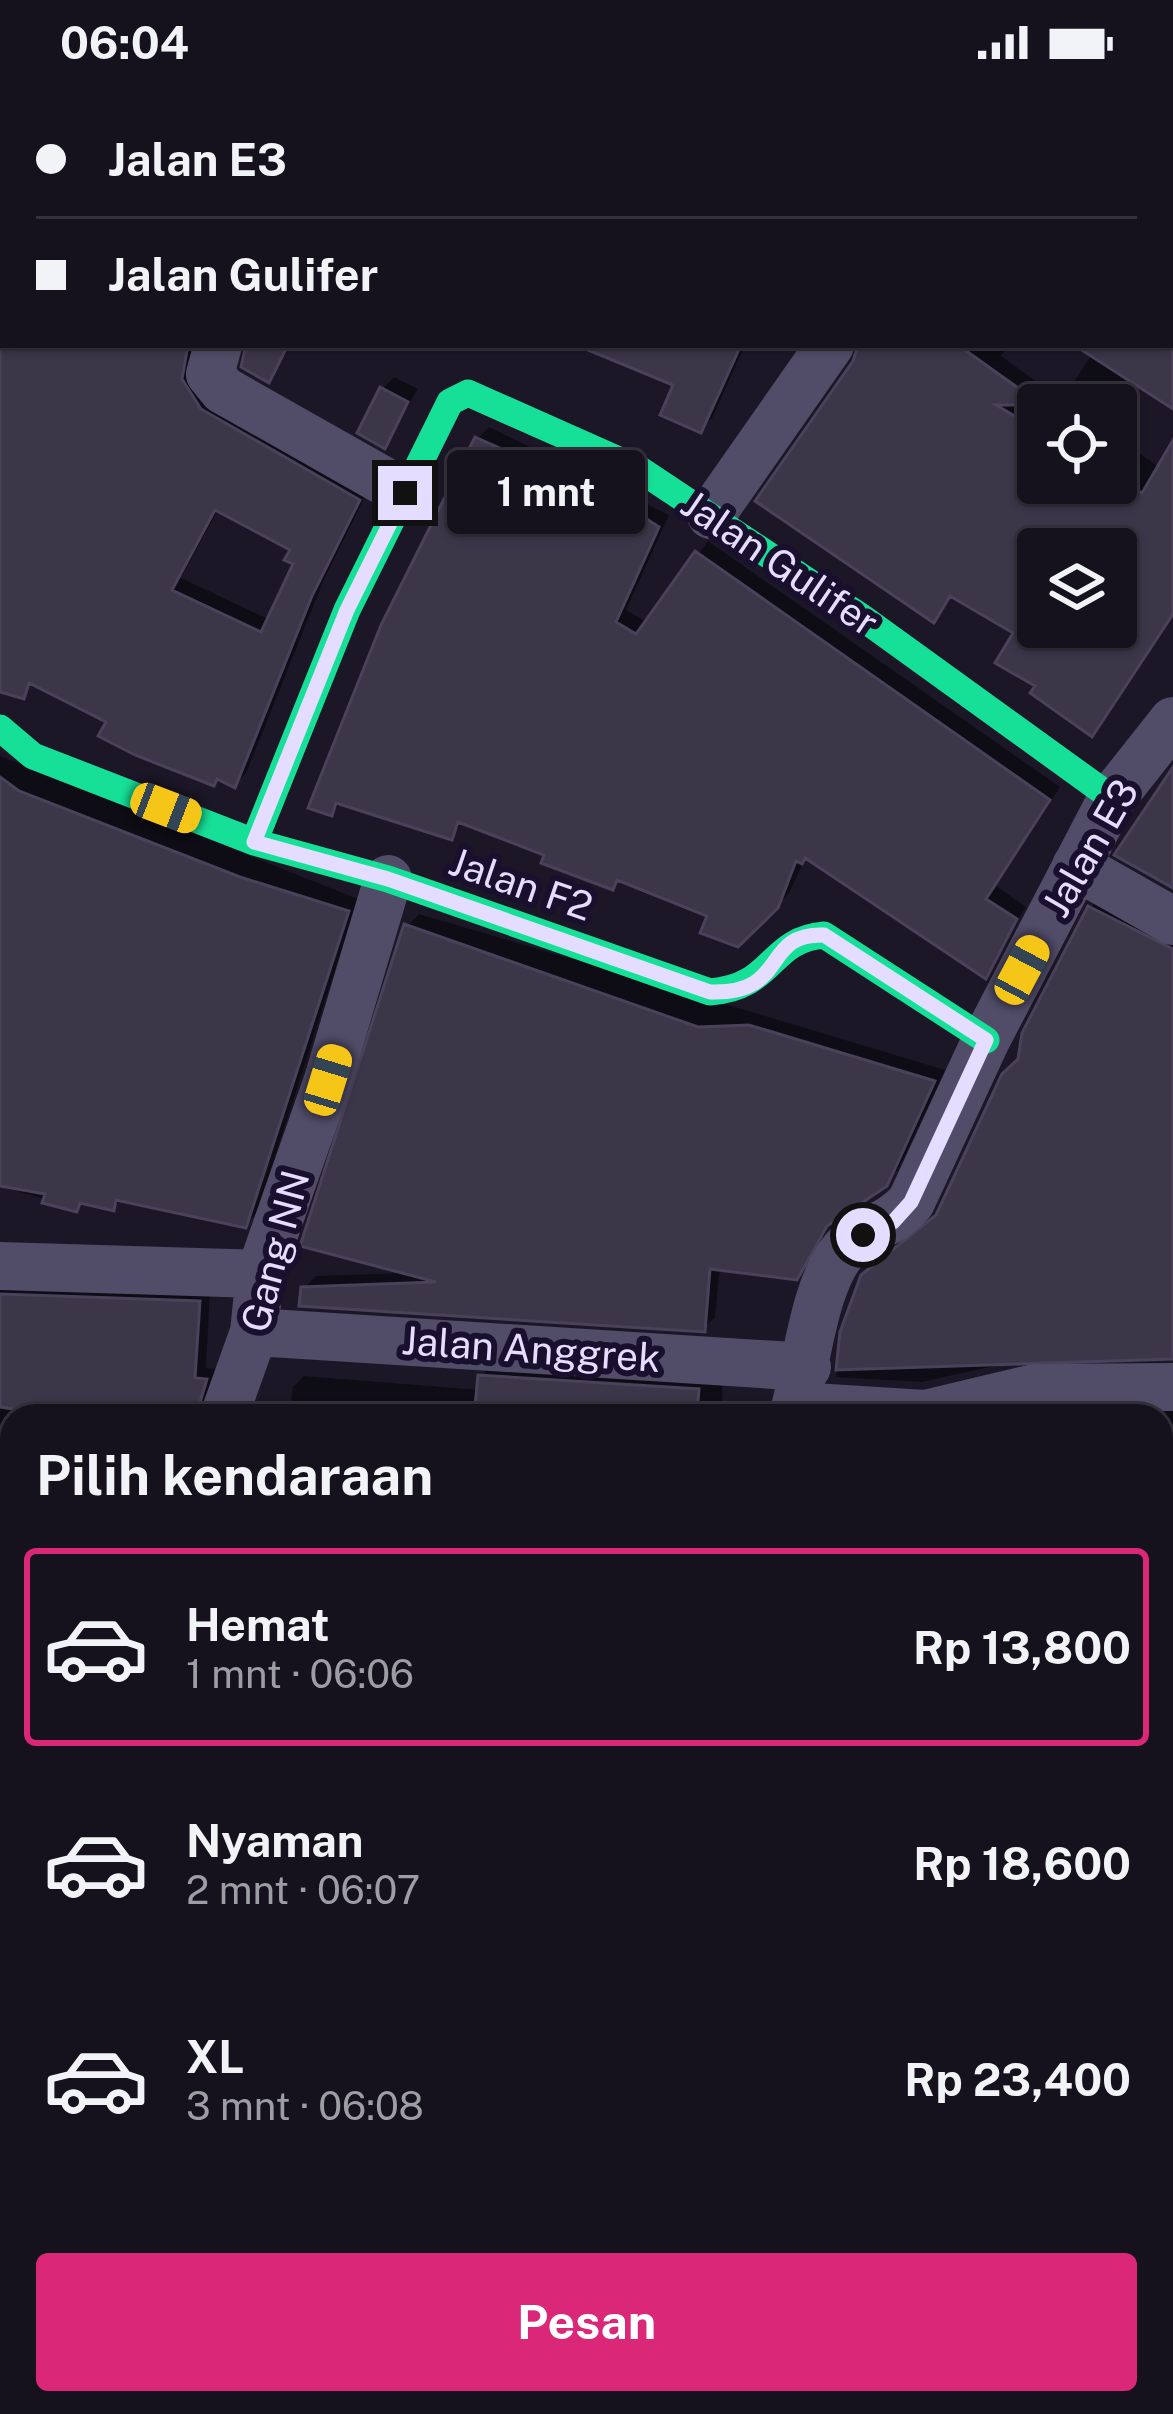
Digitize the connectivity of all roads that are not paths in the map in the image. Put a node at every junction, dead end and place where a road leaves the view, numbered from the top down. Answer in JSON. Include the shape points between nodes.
{"nodes":[{"id":1,"x":217,"y":348,"type":"edge"},
{"id":2,"x":828,"y":348,"type":"edge"},
{"id":3,"x":405,"y":493,"type":"junction"},
{"id":4,"x":711,"y":515,"type":"junction"},
{"id":5,"x":1173,"y":721,"type":"edge"},
{"id":6,"x":0,"y":728,"type":"edge"},
{"id":7,"x":1112,"y":798,"type":"junction"},
{"id":8,"x":254,"y":842,"type":"junction"},
{"id":9,"x":1076,"y":866,"type":"junction"},
{"id":10,"x":388,"y":879,"type":"junction"},
{"id":11,"x":1173,"y":921,"type":"edge"},
{"id":12,"x":986,"y":1040,"type":"junction"},
{"id":13,"x":0,"y":1266,"type":"edge"},
{"id":14,"x":260,"y":1274,"type":"junction"},
{"id":15,"x":254,"y":1331,"type":"junction"},
{"id":16,"x":1173,"y":1388,"type":"edge"},
{"id":17,"x":799,"y":1396,"type":"edge"},
{"id":18,"x":228,"y":1404,"type":"edge"},
{"id":19,"x":855,"y":1404,"type":"edge"},
{"id":20,"x":968,"y":1404,"type":"edge"}],
"edges":[{"from":1,"to":3,"type":"street","via":[[210,374],[223,390]]},
{"from":2,"to":4,"type":"street"},
{"from":3,"to":4,"type":"street","name":"Jalan Gulifer","via":[[450,402],[468,393],[638,469]]},
{"from":3,"to":8,"type":"street","name":"Jalan Gulifer","via":[[347,610]]},
{"from":4,"to":7,"type":"street","name":"Jalan Gulifer"},
{"from":5,"to":7,"type":"street","name":"Jalan E3"},
{"from":6,"to":8,"type":"street","name":"Jalan F2","via":[[33,756]]},
{"from":7,"to":9,"type":"street","name":"Jalan E3"},
{"from":8,"to":10,"type":"street","name":"Jalan F2"},
{"from":9,"to":11,"type":"street"},
{"from":9,"to":12,"type":"street","name":"Jalan E3"},
{"from":10,"to":12,"type":"street","name":"Jalan F2","via":[[710,992],[743,993],[790,942],[824,935]]},
{"from":10,"to":14,"type":"street","name":"Gang NN"},
{"from":12,"to":17,"type":"street","name":"Jalan E3","via":[[911,1202],[893,1222],[847,1246],[830,1269]]},
{"from":13,"to":14,"type":"street"},
{"from":14,"to":15,"type":"street","name":"Gang NN"},
{"from":15,"to":17,"type":"street","name":"Jalan Anggrek"},
{"from":15,"to":18,"type":"street","name":"Gang NN"},
{"from":16,"to":20,"type":"street","name":"Jalan Anggrek","via":[[1035,1388]]},
{"from":17,"to":19,"type":"street","name":"Jalan Anggrek"}]}
